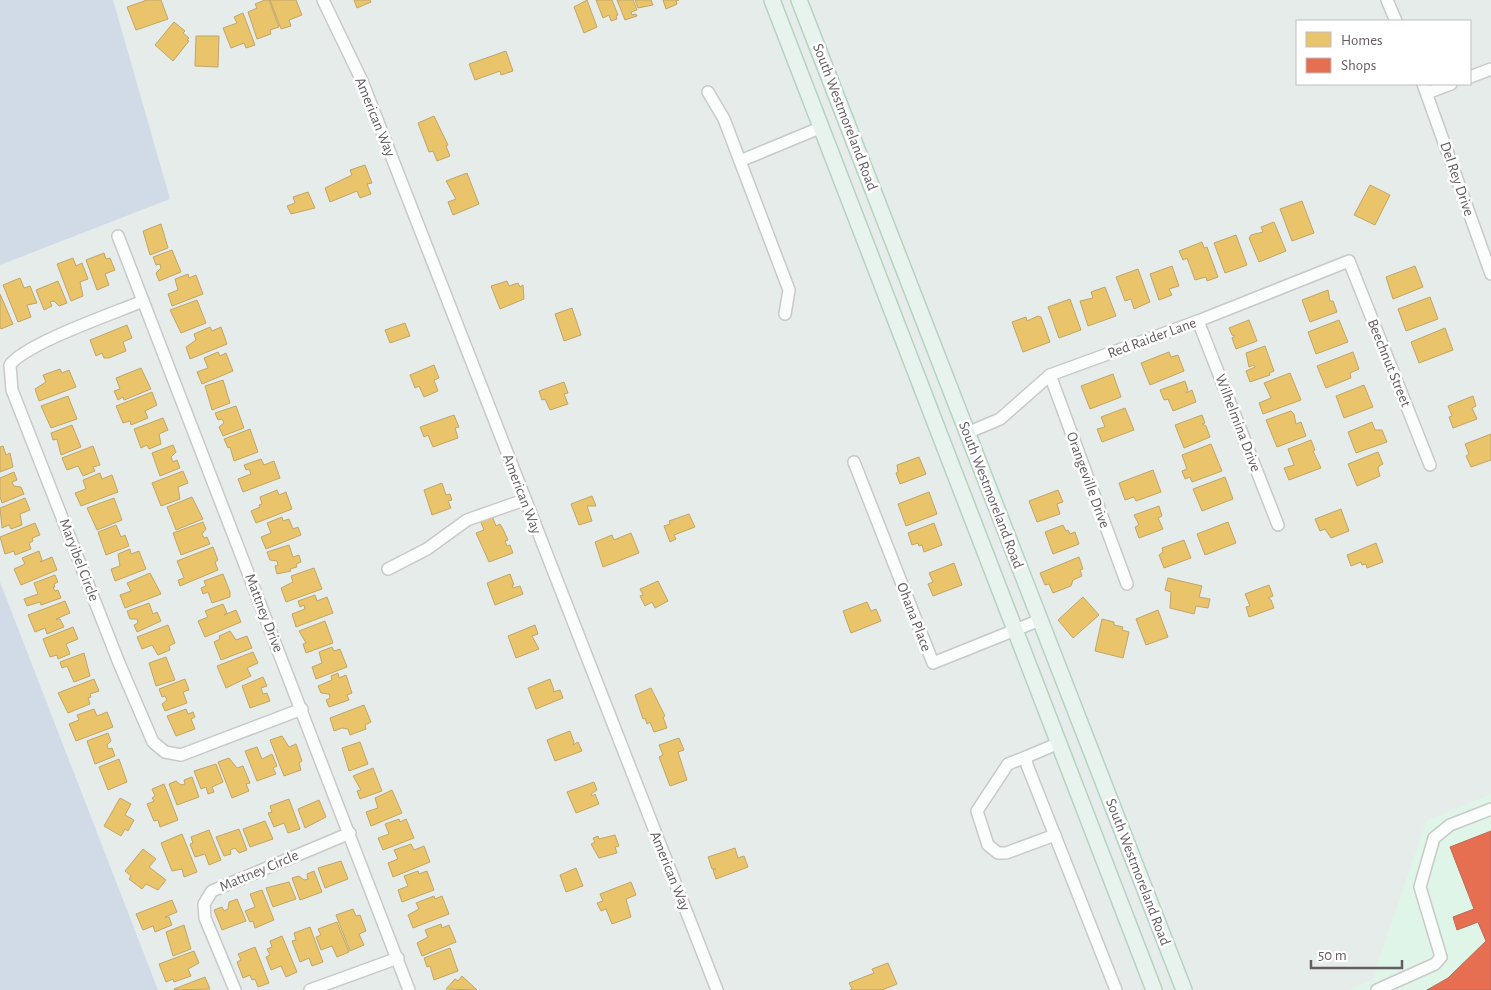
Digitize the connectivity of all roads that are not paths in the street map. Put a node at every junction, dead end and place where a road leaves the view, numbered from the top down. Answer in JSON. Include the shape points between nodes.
{"nodes":[{"id":1,"x":323,"y":0,"type":"edge"},
{"id":2,"x":772,"y":0,"type":"edge"},
{"id":3,"x":799,"y":0,"type":"edge"},
{"id":4,"x":1387,"y":0,"type":"edge"},
{"id":5,"x":1396,"y":20,"type":"edge"},
{"id":6,"x":1491,"y":69,"type":"edge"},
{"id":7,"x":1471,"y":77,"type":"edge"},
{"id":8,"x":1444,"y":85,"type":"edge"},
{"id":9,"x":1425,"y":88,"type":"edge"},
{"id":10,"x":708,"y":92,"type":"dead end"},
{"id":11,"x":846,"y":119,"type":"junction"},
{"id":12,"x":822,"y":127,"type":"junction"},
{"id":13,"x":740,"y":160,"type":"junction"},
{"id":14,"x":118,"y":236,"type":"dead end"},
{"id":15,"x":1349,"y":261,"type":"joint"},
{"id":16,"x":1491,"y":274,"type":"edge"},
{"id":17,"x":143,"y":301,"type":"junction"},
{"id":18,"x":785,"y":314,"type":"dead end"},
{"id":19,"x":1198,"y":321,"type":"junction"},
{"id":20,"x":1050,"y":375,"type":"junction"},
{"id":21,"x":967,"y":433,"type":"junction"},
{"id":22,"x":942,"y":443,"type":"junction"},
{"id":23,"x":854,"y":462,"type":"dead end"},
{"id":24,"x":1430,"y":465,"type":"dead end"},
{"id":25,"x":524,"y":500,"type":"junction"},
{"id":26,"x":1278,"y":526,"type":"dead end"},
{"id":27,"x":388,"y":569,"type":"dead end"},
{"id":28,"x":1127,"y":584,"type":"dead end"},
{"id":29,"x":1040,"y":620,"type":"junction"},
{"id":30,"x":1014,"y":630,"type":"junction"},
{"id":31,"x":302,"y":709,"type":"junction"},
{"id":32,"x":1089,"y":746,"type":"junction"},
{"id":33,"x":1061,"y":749,"type":"junction"},
{"id":34,"x":1026,"y":757,"type":"junction"},
{"id":35,"x":1491,"y":809,"type":"edge"},
{"id":36,"x":350,"y":833,"type":"junction"},
{"id":37,"x":1055,"y":834,"type":"junction"},
{"id":38,"x":398,"y":958,"type":"junction"},
{"id":39,"x":714,"y":989,"type":"edge"},
{"id":40,"x":235,"y":990,"type":"edge"},
{"id":41,"x":310,"y":990,"type":"edge"},
{"id":42,"x":409,"y":990,"type":"edge"},
{"id":43,"x":1116,"y":990,"type":"edge"},
{"id":44,"x":1154,"y":990,"type":"edge"},
{"id":45,"x":1184,"y":990,"type":"edge"},
{"id":46,"x":1377,"y":990,"type":"edge"}],
"edges":[{"from":1,"to":25,"type":"street","name":"American Way","via":[[362,81]]},
{"from":2,"to":12,"type":"main road","name":"South Westmoreland Road"},
{"from":3,"to":11,"type":"main road","name":"South Westmoreland Road"},
{"from":4,"to":5,"type":"street"},
{"from":6,"to":7,"type":"street"},
{"from":8,"to":9,"type":"street"},
{"from":9,"to":16,"type":"street","name":"Del Rey Drive"},
{"from":10,"to":13,"type":"street","via":[[724,119]]},
{"from":11,"to":12,"type":"main road"},
{"from":11,"to":21,"type":"main road","name":"South Westmoreland Road"},
{"from":12,"to":13,"type":"street"},
{"from":12,"to":22,"type":"main road","name":"South Westmoreland Road"},
{"from":13,"to":18,"type":"street","via":[[788,290]]},
{"from":14,"to":17,"type":"street","name":"Mattney Drive"},
{"from":15,"to":19,"type":"street","name":"Red Raider Lane"},
{"from":15,"to":24,"type":"street","name":"Beechnut Street"},
{"from":17,"to":31,"type":"street","name":"Mattney Drive"},
{"from":17,"to":31,"type":"street","name":"Maryibel Circle","via":[[41,343],[15,358],[10,365],[12,390],[153,742],[165,752],[181,755]]},
{"from":19,"to":20,"type":"street","name":"Red Raider Lane"},
{"from":19,"to":26,"type":"street","name":"Wilhelmina Drive"},
{"from":20,"to":21,"type":"street","name":"Red Raider Lane","via":[[1000,419]]},
{"from":20,"to":28,"type":"street","name":"Orangeville Drive"},
{"from":21,"to":22,"type":"main road"},
{"from":21,"to":29,"type":"main road","name":"South Westmoreland Road"},
{"from":22,"to":30,"type":"main road","name":"South Westmoreland Road"},
{"from":23,"to":30,"type":"street","name":"Ohana Place","via":[[932,663]]},
{"from":25,"to":27,"type":"street","via":[[467,520],[427,549]]},
{"from":25,"to":39,"type":"street","name":"American Way"},
{"from":29,"to":30,"type":"street","name":"Ohana Place"},
{"from":29,"to":32,"type":"main road","name":"South Westmoreland Road"},
{"from":30,"to":33,"type":"main road","name":"South Westmoreland Road"},
{"from":31,"to":36,"type":"street","name":"Mattney Drive"},
{"from":32,"to":33,"type":"main road"},
{"from":32,"to":45,"type":"main road","name":"South Westmoreland Road"},
{"from":33,"to":34,"type":"street"},
{"from":33,"to":44,"type":"main road","name":"South Westmoreland Road"},
{"from":34,"to":37,"type":"street"},
{"from":34,"to":37,"type":"street","via":[[1008,764],[979,807],[977,815],[986,840],[994,851],[1002,853]]},
{"from":35,"to":46,"type":"street","via":[[1450,825],[1434,838],[1420,887],[1441,957],[1435,964]]},
{"from":36,"to":38,"type":"street","name":"Mattney Drive"},
{"from":36,"to":40,"type":"street","name":"Mattney Circle","via":[[212,891],[204,904],[205,918]]},
{"from":37,"to":43,"type":"street"},
{"from":38,"to":41,"type":"street"},
{"from":38,"to":42,"type":"street","name":"Mattney Drive"}]}
